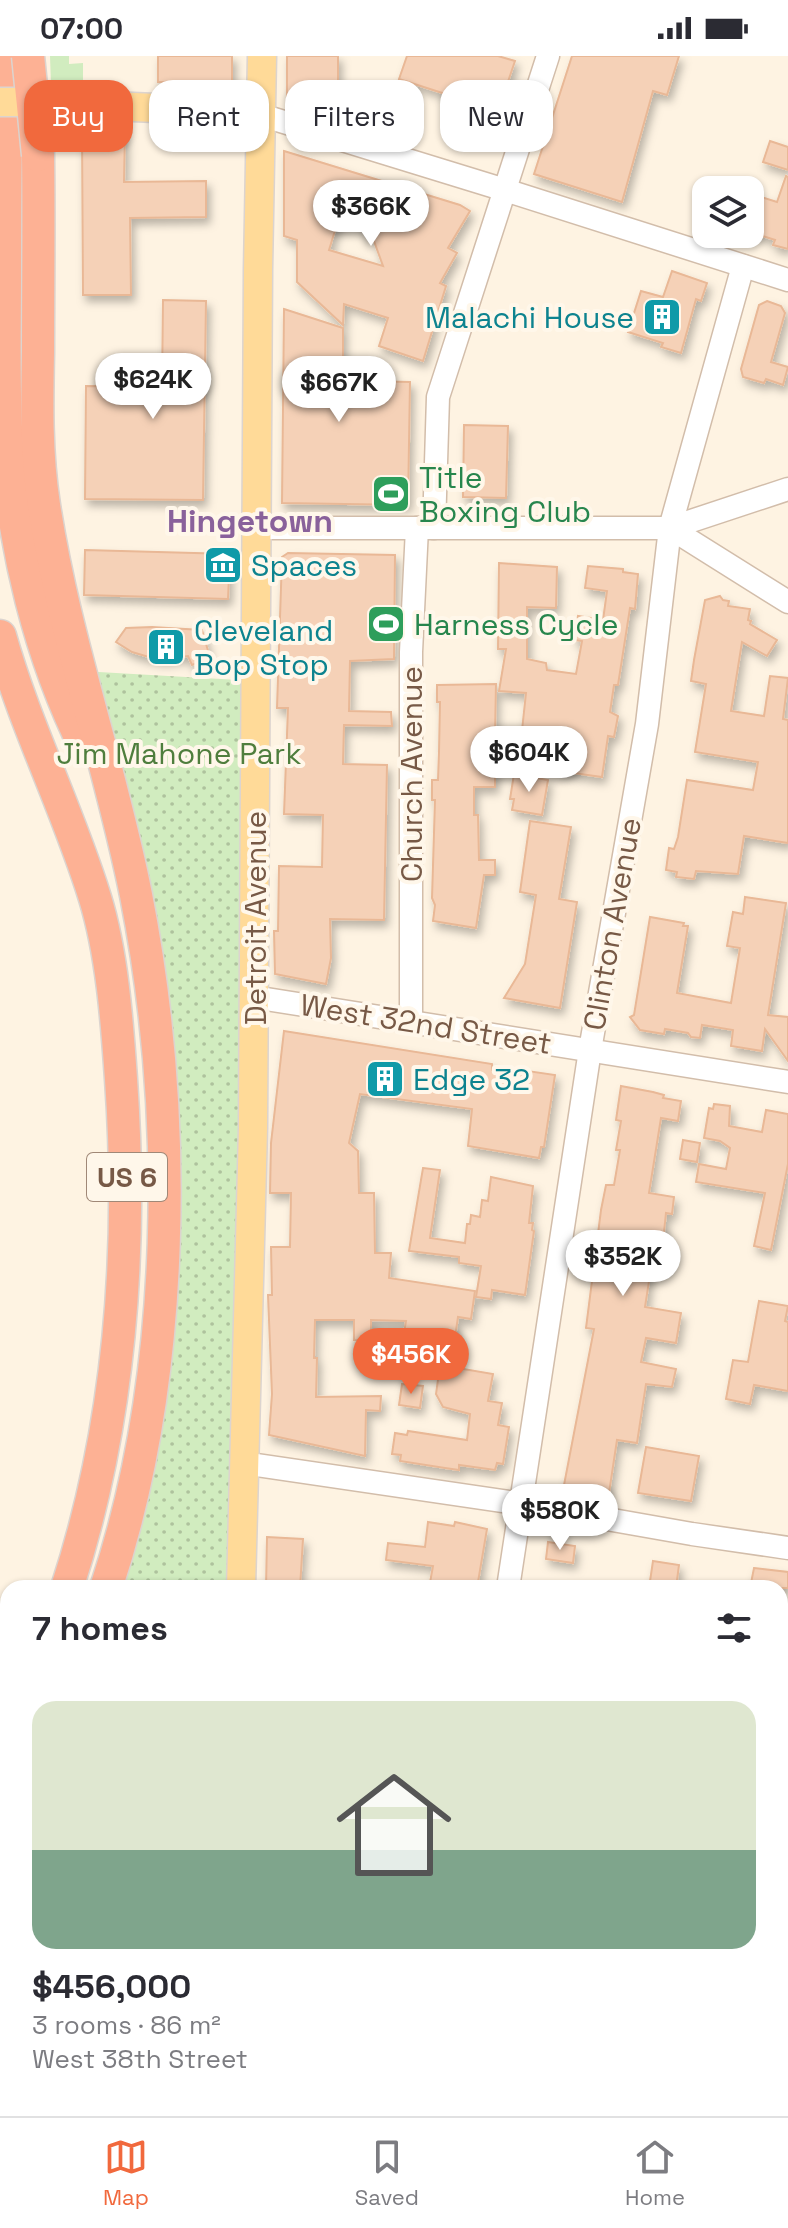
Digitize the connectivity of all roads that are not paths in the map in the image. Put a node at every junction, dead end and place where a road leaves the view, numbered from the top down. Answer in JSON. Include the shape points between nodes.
{"nodes":[{"id":1,"x":8,"y":56,"type":"edge"},
{"id":2,"x":28,"y":56,"type":"edge"},
{"id":3,"x":262,"y":56,"type":"edge"},
{"id":4,"x":548,"y":56,"type":"edge"},
{"id":5,"x":262,"y":80,"type":"edge"},
{"id":6,"x":9,"y":102,"type":"edge"},
{"id":7,"x":149,"y":108,"type":"edge"},
{"id":8,"x":269,"y":117,"type":"edge"},
{"id":9,"x":261,"y":152,"type":"edge"},
{"id":10,"x":505,"y":190,"type":"junction"},
{"id":11,"x":743,"y":266,"type":"junction"},
{"id":12,"x":788,"y":280,"type":"edge"},
{"id":13,"x":788,"y":489,"type":"edge"},
{"id":14,"x":0,"y":510,"type":"edge"},
{"id":15,"x":258,"y":528,"type":"junction"},
{"id":16,"x":425,"y":528,"type":"junction"},
{"id":17,"x":670,"y":528,"type":"junction"},
{"id":18,"x":788,"y":602,"type":"edge"},
{"id":19,"x":0,"y":636,"type":"edge"},
{"id":20,"x":114,"y":802,"type":"junction"},
{"id":21,"x":96,"y":900,"type":"junction"},
{"id":22,"x":254,"y":997,"type":"junction"},
{"id":23,"x":411,"y":1021,"type":"junction"},
{"id":24,"x":590,"y":1050,"type":"junction"},
{"id":25,"x":788,"y":1082,"type":"edge"},
{"id":26,"x":102,"y":1455,"type":"junction"},
{"id":27,"x":243,"y":1463,"type":"junction"},
{"id":28,"x":522,"y":1504,"type":"junction"},
{"id":29,"x":788,"y":1548,"type":"edge"},
{"id":30,"x":51,"y":1580,"type":"edge"},
{"id":31,"x":69,"y":1580,"type":"edge"},
{"id":32,"x":108,"y":1580,"type":"edge"},
{"id":33,"x":241,"y":1580,"type":"edge"},
{"id":34,"x":509,"y":1580,"type":"edge"}],
"edges":[{"from":1,"to":20,"type":"highway","number":"US 6","via":[[5,400],[13,502],[31,591],[65,706]]},
{"from":2,"to":20,"type":"highway","bridge":true,"via":[[38,155],[37,404],[43,499],[60,590]]},
{"from":3,"to":5,"type":"main road","name":"Detroit Avenue"},
{"from":4,"to":10,"type":"street","name":"Church Avenue"},
{"from":6,"to":7,"type":"main road"},
{"from":8,"to":10,"type":"street"},
{"from":9,"to":15,"type":"main road","name":"Detroit Avenue"},
{"from":10,"to":11,"type":"street"},
{"from":10,"to":16,"type":"street","name":"Church Avenue","via":[[438,397]]},
{"from":11,"to":12,"type":"street"},
{"from":11,"to":17,"type":"street","name":"Clinton Avenue"},
{"from":13,"to":17,"type":"street"},
{"from":14,"to":21,"type":"highway","number":"US 6","via":[[21,608],[76,790]]},
{"from":15,"to":16,"type":"street"},
{"from":15,"to":22,"type":"main road","name":"Detroit Avenue"},
{"from":16,"to":17,"type":"street"},
{"from":16,"to":23,"type":"street","name":"Church Avenue","via":[[411,668]]},
{"from":17,"to":18,"type":"street"},
{"from":17,"to":24,"type":"street","name":"Clinton Avenue","via":[[647,724]]},
{"from":19,"to":21,"type":"highway"},
{"from":20,"to":32,"type":"highway","number":"US 6","via":[[140,919],[157,1053],[164,1175],[150,1392]]},
{"from":21,"to":26,"type":"highway","number":"US 6","via":[[117,1031],[127,1184],[120,1336]]},
{"from":22,"to":23,"type":"street","name":"West 32nd Street"},
{"from":22,"to":27,"type":"main road","name":"Detroit Avenue"},
{"from":23,"to":24,"type":"street","name":"West 32nd Street"},
{"from":24,"to":25,"type":"street","name":"West 32nd Street"},
{"from":24,"to":28,"type":"street","name":"Clinton Avenue"},
{"from":26,"to":30,"type":"highway"},
{"from":26,"to":31,"type":"highway","number":"US 6"},
{"from":27,"to":28,"type":"street"},
{"from":27,"to":33,"type":"main road","name":"Detroit Avenue"},
{"from":28,"to":29,"type":"street"},
{"from":28,"to":34,"type":"street","name":"Clinton Avenue"}]}
